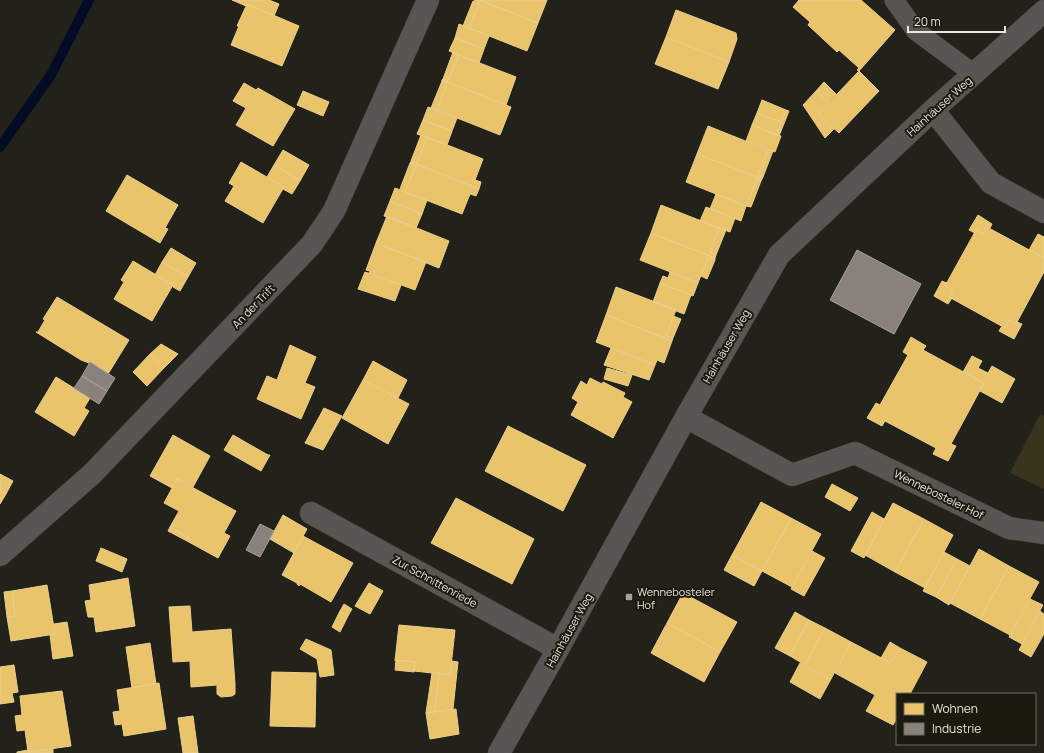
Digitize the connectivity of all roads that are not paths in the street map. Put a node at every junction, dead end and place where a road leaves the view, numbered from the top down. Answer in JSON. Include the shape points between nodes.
{"nodes":[{"id":1,"x":428,"y":0,"type":"edge"},
{"id":2,"x":894,"y":0,"type":"edge"},
{"id":3,"x":1044,"y":11,"type":"edge"},
{"id":4,"x":974,"y":74,"type":"junction"},
{"id":5,"x":933,"y":110,"type":"junction"},
{"id":6,"x":1044,"y":212,"type":"edge"},
{"id":7,"x":686,"y":417,"type":"junction"},
{"id":8,"x":311,"y":513,"type":"dead end"},
{"id":9,"x":1044,"y":533,"type":"edge"},
{"id":10,"x":0,"y":555,"type":"edge"},
{"id":11,"x":558,"y":649,"type":"junction"},
{"id":12,"x":498,"y":753,"type":"edge"}],
"edges":[{"from":1,"to":10,"type":"street","name":"An der Trift","via":[[334,211],[312,244],[92,474]]},
{"from":2,"to":4,"type":"lane","via":[[916,31]]},
{"from":3,"to":4,"type":"street","name":"Hainhäuser Weg"},
{"from":4,"to":5,"type":"street","name":"Hainhäuser Weg"},
{"from":5,"to":6,"type":"street","via":[[991,183]]},
{"from":5,"to":7,"type":"street","name":"Hainhäuser Weg","via":[[779,255]]},
{"from":7,"to":9,"type":"street","name":"Wennebosteler Hof","via":[[792,475],[855,453],[1009,528]]},
{"from":7,"to":11,"type":"street","name":"Hainhäuser Weg"},
{"from":8,"to":11,"type":"street","name":"Zur Schnittenriede"},
{"from":11,"to":12,"type":"street","name":"Hainhäuser Weg"}]}
